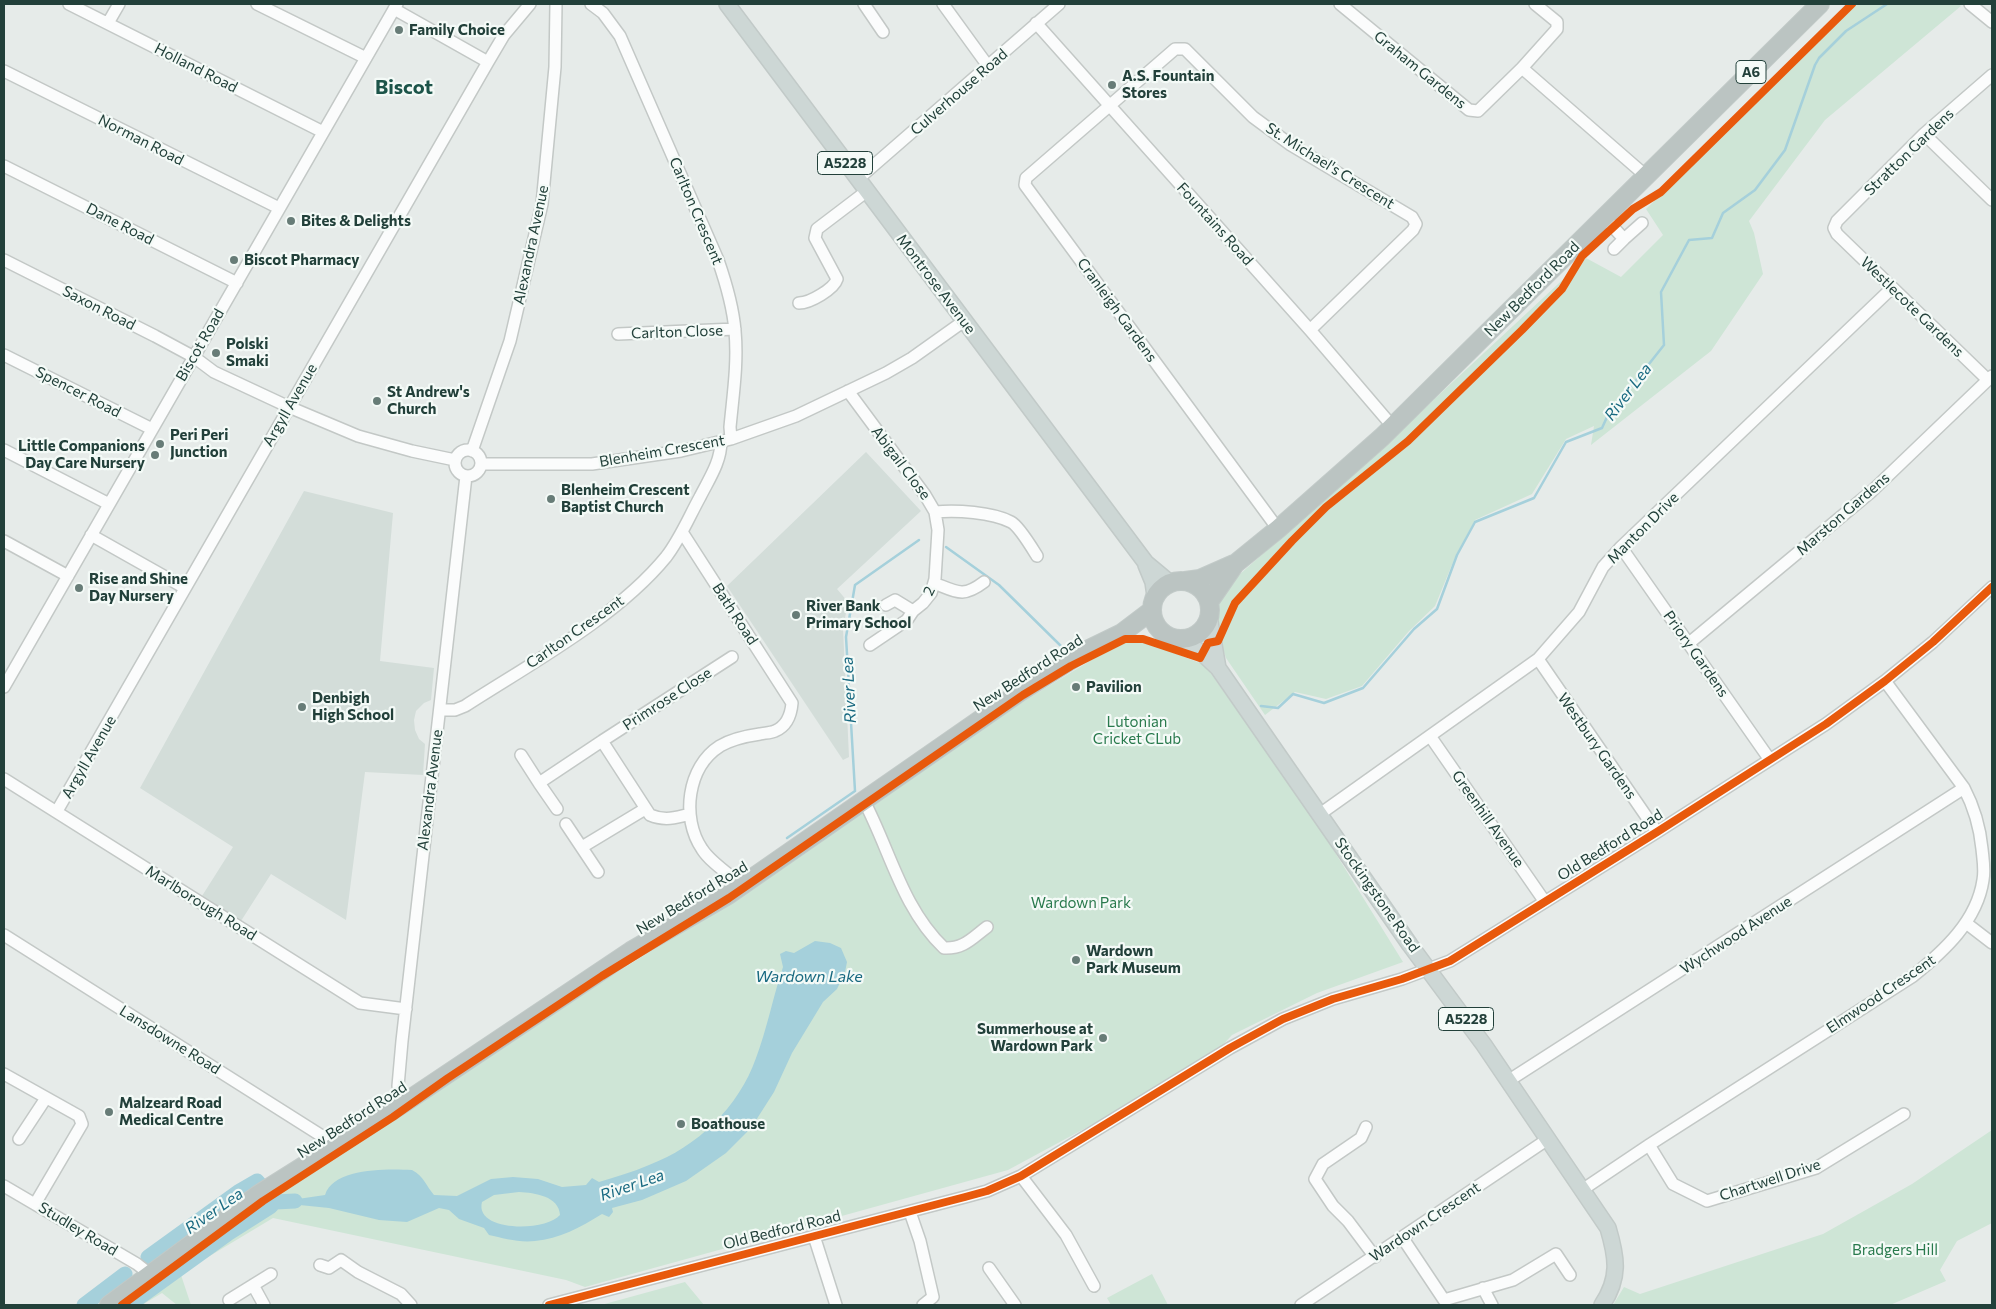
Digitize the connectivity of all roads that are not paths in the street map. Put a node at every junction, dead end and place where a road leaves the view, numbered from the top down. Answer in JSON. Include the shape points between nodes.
{"nodes":[{"id":1,"x":69,"y":4,"type":"edge"},
{"id":2,"x":120,"y":4,"type":"edge"},
{"id":3,"x":257,"y":4,"type":"edge"},
{"id":4,"x":530,"y":4,"type":"edge"},
{"id":5,"x":556,"y":4,"type":"edge"},
{"id":6,"x":591,"y":4,"type":"edge"},
{"id":7,"x":727,"y":4,"type":"edge"},
{"id":8,"x":864,"y":4,"type":"edge"},
{"id":9,"x":943,"y":4,"type":"edge"},
{"id":10,"x":1059,"y":4,"type":"edge"},
{"id":11,"x":1340,"y":4,"type":"edge"},
{"id":12,"x":1535,"y":4,"type":"edge"},
{"id":13,"x":1820,"y":4,"type":"edge"},
{"id":14,"x":1970,"y":4,"type":"edge"},
{"id":15,"x":396,"y":6,"type":"edge"},
{"id":16,"x":1992,"y":22,"type":"edge"},
{"id":17,"x":108,"y":23,"type":"junction"},
{"id":18,"x":1036,"y":23,"type":"junction"},
{"id":19,"x":883,"y":32,"type":"dead end"},
{"id":20,"x":366,"y":58,"type":"junction"},
{"id":21,"x":488,"y":62,"type":"junction"},
{"id":22,"x":988,"y":66,"type":"junction"},
{"id":23,"x":1522,"y":68,"type":"junction"},
{"id":24,"x":4,"y":71,"type":"edge"},
{"id":25,"x":1992,"y":75,"type":"edge"},
{"id":26,"x":1109,"y":106,"type":"junction"},
{"id":27,"x":323,"y":132,"type":"junction"},
{"id":28,"x":1924,"y":134,"type":"junction"},
{"id":29,"x":4,"y":166,"type":"edge"},
{"id":30,"x":1646,"y":176,"type":"junction"},
{"id":31,"x":862,"y":185,"type":"junction"},
{"id":32,"x":1992,"y":200,"type":"edge"},
{"id":33,"x":279,"y":208,"type":"junction"},
{"id":34,"x":1604,"y":217,"type":"junction"},
{"id":35,"x":1642,"y":223,"type":"dead end"},
{"id":36,"x":1837,"y":234,"type":"joint"},
{"id":37,"x":1624,"y":239,"type":"junction"},
{"id":38,"x":1614,"y":249,"type":"dead end"},
{"id":39,"x":4,"y":260,"type":"edge"},
{"id":40,"x":237,"y":282,"type":"junction"},
{"id":41,"x":1892,"y":288,"type":"junction"},
{"id":42,"x":799,"y":303,"type":"dead end"},
{"id":43,"x":964,"y":321,"type":"junction"},
{"id":44,"x":735,"y":329,"type":"junction"},
{"id":45,"x":1310,"y":330,"type":"junction"},
{"id":46,"x":618,"y":334,"type":"dead end"},
{"id":47,"x":4,"y":355,"type":"edge"},
{"id":48,"x":194,"y":357,"type":"junction"},
{"id":49,"x":1990,"y":378,"type":"edge"},
{"id":50,"x":848,"y":391,"type":"junction"},
{"id":51,"x":290,"y":407,"type":"junction"},
{"id":52,"x":1393,"y":426,"type":"junction"},
{"id":53,"x":152,"y":429,"type":"junction"},
{"id":54,"x":726,"y":440,"type":"junction"},
{"id":55,"x":4,"y":450,"type":"edge"},
{"id":56,"x":472,"y":450,"type":"junction"},
{"id":57,"x":456,"y":460,"type":"junction"},
{"id":58,"x":481,"y":464,"type":"junction"},
{"id":59,"x":466,"y":476,"type":"junction"},
{"id":60,"x":109,"y":504,"type":"junction"},
{"id":61,"x":935,"y":512,"type":"junction"},
{"id":62,"x":1278,"y":529,"type":"junction"},
{"id":63,"x":682,"y":532,"type":"junction"},
{"id":64,"x":91,"y":535,"type":"junction"},
{"id":65,"x":4,"y":541,"type":"edge"},
{"id":66,"x":1621,"y":547,"type":"junction"},
{"id":67,"x":1037,"y":556,"type":"dead end"},
{"id":68,"x":1146,"y":563,"type":"junction"},
{"id":69,"x":1235,"y":564,"type":"junction"},
{"id":70,"x":68,"y":576,"type":"junction"},
{"id":71,"x":984,"y":582,"type":"dead end"},
{"id":72,"x":1178,"y":582,"type":"junction"},
{"id":73,"x":934,"y":583,"type":"junction"},
{"id":74,"x":1992,"y":587,"type":"edge"},
{"id":75,"x":185,"y":588,"type":"junction"},
{"id":76,"x":1153,"y":604,"type":"junction"},
{"id":77,"x":886,"y":605,"type":"dead end"},
{"id":78,"x":1209,"y":609,"type":"junction"},
{"id":79,"x":913,"y":611,"type":"junction"},
{"id":80,"x":1122,"y":633,"type":"junction"},
{"id":81,"x":1173,"y":637,"type":"junction"},
{"id":82,"x":1688,"y":644,"type":"junction"},
{"id":83,"x":870,"y":645,"type":"dead end"},
{"id":84,"x":732,"y":657,"type":"dead end"},
{"id":85,"x":1538,"y":659,"type":"junction"},
{"id":86,"x":1218,"y":668,"type":"junction"},
{"id":87,"x":1885,"y":682,"type":"junction"},
{"id":88,"x":4,"y":687,"type":"edge"},
{"id":89,"x":441,"y":710,"type":"junction"},
{"id":90,"x":1430,"y":736,"type":"junction"},
{"id":91,"x":602,"y":741,"type":"junction"},
{"id":92,"x":521,"y":755,"type":"dead end"},
{"id":93,"x":1770,"y":760,"type":"junction"},
{"id":94,"x":4,"y":779,"type":"edge"},
{"id":95,"x":539,"y":783,"type":"junction"},
{"id":96,"x":1964,"y":788,"type":"junction"},
{"id":97,"x":864,"y":800,"type":"junction"},
{"id":98,"x":556,"y":809,"type":"dead end"},
{"id":99,"x":645,"y":809,"type":"junction"},
{"id":100,"x":57,"y":811,"type":"junction"},
{"id":101,"x":690,"y":814,"type":"junction"},
{"id":102,"x":1320,"y":814,"type":"junction"},
{"id":103,"x":566,"y":824,"type":"dead end"},
{"id":104,"x":1657,"y":832,"type":"junction"},
{"id":105,"x":582,"y":847,"type":"junction"},
{"id":106,"x":598,"y":872,"type":"dead end"},
{"id":107,"x":742,"y":885,"type":"junction"},
{"id":108,"x":1545,"y":902,"type":"junction"},
{"id":109,"x":1966,"y":923,"type":"junction"},
{"id":110,"x":987,"y":927,"type":"dead end"},
{"id":111,"x":4,"y":935,"type":"edge"},
{"id":112,"x":1992,"y":943,"type":"edge"},
{"id":113,"x":1429,"y":970,"type":"junction"},
{"id":114,"x":406,"y":1009,"type":"junction"},
{"id":115,"x":4,"y":1074,"type":"edge"},
{"id":116,"x":1508,"y":1081,"type":"junction"},
{"id":117,"x":46,"y":1098,"type":"junction"},
{"id":118,"x":407,"y":1101,"type":"junction"},
{"id":119,"x":1904,"y":1114,"type":"dead end"},
{"id":120,"x":1366,"y":1127,"type":"dead end"},
{"id":121,"x":19,"y":1139,"type":"dead end"},
{"id":122,"x":1548,"y":1139,"type":"junction"},
{"id":123,"x":1649,"y":1145,"type":"junction"},
{"id":124,"x":333,"y":1149,"type":"junction"},
{"id":125,"x":1021,"y":1176,"type":"junction"},
{"id":126,"x":4,"y":1186,"type":"edge"},
{"id":127,"x":1582,"y":1190,"type":"junction"},
{"id":128,"x":35,"y":1204,"type":"junction"},
{"id":129,"x":910,"y":1212,"type":"junction"},
{"id":130,"x":814,"y":1236,"type":"junction"},
{"id":131,"x":1402,"y":1237,"type":"junction"},
{"id":132,"x":1374,"y":1257,"type":"junction"},
{"id":133,"x":320,"y":1265,"type":"dead end"},
{"id":134,"x":989,"y":1268,"type":"dead end"},
{"id":135,"x":270,"y":1274,"type":"dead end"},
{"id":136,"x":151,"y":1275,"type":"junction"},
{"id":137,"x":1570,"y":1275,"type":"dead end"},
{"id":138,"x":253,"y":1285,"type":"junction"},
{"id":139,"x":1094,"y":1286,"type":"dead end"},
{"id":140,"x":1483,"y":1288,"type":"junction"},
{"id":141,"x":229,"y":1300,"type":"dead end"},
{"id":142,"x":1440,"y":1302,"type":"edge"},
{"id":143,"x":115,"y":1304,"type":"edge"},
{"id":144,"x":264,"y":1305,"type":"edge"},
{"id":145,"x":411,"y":1305,"type":"edge"},
{"id":146,"x":549,"y":1305,"type":"edge"},
{"id":147,"x":836,"y":1305,"type":"edge"},
{"id":148,"x":923,"y":1305,"type":"edge"},
{"id":149,"x":1015,"y":1305,"type":"edge"},
{"id":150,"x":1301,"y":1305,"type":"edge"},
{"id":151,"x":1492,"y":1305,"type":"edge"},
{"id":152,"x":1602,"y":1305,"type":"edge"}],
"edges":[{"from":1,"to":17,"type":"street","name":"Holland Road"},
{"from":2,"to":17,"type":"street"},
{"from":3,"to":20,"type":"street"},
{"from":4,"to":21,"type":"street","name":"Argyll Avenue","via":[[504,35]]},
{"from":5,"to":56,"type":"street","name":"Alexandra Avenue","via":[[555,66],[542,204],[510,341]]},
{"from":6,"to":44,"type":"street","name":"Carlton Crescent","via":[[620,36],[718,260]]},
{"from":7,"to":31,"type":"main road","name":"Montrose Avenue","number":"A5228"},
{"from":8,"to":19,"type":"street"},
{"from":9,"to":22,"type":"street"},
{"from":10,"to":18,"type":"street","name":"Culverhouse Road"},
{"from":11,"to":23,"type":"street","name":"Graham Gardens","via":[[1468,110],[1478,110]]},
{"from":12,"to":23,"type":"street","name":"Graham Gardens","via":[[1557,22],[1557,29]]},
{"from":13,"to":30,"type":"highway","name":"New Bedford Road","number":"A6"},
{"from":14,"to":16,"type":"street"},
{"from":15,"to":20,"type":"street","name":"Biscot Road"},
{"from":15,"to":21,"type":"street"},
{"from":17,"to":27,"type":"street","name":"Holland Road"},
{"from":18,"to":22,"type":"street","name":"Culverhouse Road"},
{"from":18,"to":26,"type":"street","name":"Fountains Road"},
{"from":20,"to":27,"type":"street","name":"Biscot Road"},
{"from":21,"to":51,"type":"street","name":"Argyll Avenue"},
{"from":22,"to":31,"type":"street","name":"Culverhouse Road"},
{"from":23,"to":30,"type":"street"},
{"from":24,"to":33,"type":"street","name":"Norman Road"},
{"from":25,"to":28,"type":"street","name":"Stratton Gardens"},
{"from":26,"to":45,"type":"street","name":"Fountains Road"},
{"from":26,"to":45,"type":"street","name":"St. Michael's Crescent","via":[[1175,49],[1185,49],[1253,117],[1291,145],[1412,217],[1416,224],[1413,230]]},
{"from":26,"to":62,"type":"street","name":"Cranleigh Gardens","via":[[1026,178],[1025,185]]},
{"from":27,"to":33,"type":"street","name":"Biscot Road"},
{"from":28,"to":32,"type":"street"},
{"from":28,"to":36,"type":"street","name":"Stratton Gardens","via":[[1837,221],[1834,228]]},
{"from":29,"to":40,"type":"street","name":"Dane Road"},
{"from":30,"to":34,"type":"highway","name":"New Bedford Road","number":"A6"},
{"from":31,"to":42,"type":"street","name":"Culverhouse Road","via":[[817,229],[815,238],[837,279],[835,284]]},
{"from":31,"to":43,"type":"main road","name":"Montrose Avenue","number":"A5228"},
{"from":33,"to":40,"type":"street","name":"Biscot Road"},
{"from":34,"to":37,"type":"street"},
{"from":34,"to":52,"type":"highway","name":"New Bedford Road","number":"A6"},
{"from":35,"to":37,"type":"street"},
{"from":36,"to":41,"type":"street","name":"Westlecote Gardens"},
{"from":37,"to":38,"type":"street"},
{"from":39,"to":48,"type":"street","name":"Saxon Road"},
{"from":40,"to":48,"type":"street","name":"Biscot Road"},
{"from":41,"to":49,"type":"street","name":"Westlecote Gardens"},
{"from":41,"to":66,"type":"street","name":"Manton Drive"},
{"from":43,"to":50,"type":"street","name":"Blenheim Crescent","via":[[912,358]]},
{"from":43,"to":68,"type":"main road","name":"Montrose Avenue","number":"A5228"},
{"from":44,"to":46,"type":"street","name":"Carlton Close"},
{"from":44,"to":54,"type":"street","name":"Carlton Crescent","via":[[730,427]]},
{"from":45,"to":52,"type":"street","name":"Fountains Road"},
{"from":47,"to":53,"type":"street","name":"Spencer Road"},
{"from":48,"to":51,"type":"street","via":[[214,372]]},
{"from":48,"to":53,"type":"street","name":"Biscot Road"},
{"from":49,"to":82,"type":"street","name":"Marston Gardens","via":[[1872,491]]},
{"from":50,"to":54,"type":"street","name":"Blenheim Crescent","via":[[796,416]]},
{"from":50,"to":61,"type":"street","name":"Abigail Close"},
{"from":51,"to":57,"type":"street","via":[[358,436]]},
{"from":51,"to":75,"type":"street","name":"Argyll Avenue"},
{"from":52,"to":62,"type":"highway","name":"New Bedford Road","number":"A6"},
{"from":53,"to":60,"type":"street","name":"Biscot Road"},
{"from":54,"to":58,"type":"street","name":"Blenheim Crescent","via":[[592,464]]},
{"from":54,"to":63,"type":"street","name":"Carlton Crescent"},
{"from":55,"to":60,"type":"street"},
{"from":56,"to":57,"type":"street","via":[[460,453]]},
{"from":56,"to":58,"type":"street","via":[[479,456]]},
{"from":57,"to":59,"type":"street","via":[[456,468]]},
{"from":58,"to":59,"type":"street","via":[[475,474]]},
{"from":59,"to":89,"type":"street","name":"Alexandra Avenue"},
{"from":60,"to":64,"type":"street","name":"Biscot Road"},
{"from":61,"to":67,"type":"street","name":"Abigail Close","via":[[978,513],[1013,523]]},
{"from":61,"to":73,"type":"street","name":"2","via":[[938,530]]},
{"from":62,"to":69,"type":"highway","name":"New Bedford Road","number":"A6"},
{"from":63,"to":89,"type":"street","name":"Carlton Crescent","via":[[653,571],[603,615],[465,706]]},
{"from":63,"to":101,"type":"street","name":"Bath Road","via":[[792,703],[786,723],[775,731],[740,737],[706,757],[697,770]]},
{"from":64,"to":70,"type":"street","name":"Biscot Road"},
{"from":64,"to":75,"type":"street"},
{"from":65,"to":70,"type":"street"},
{"from":66,"to":82,"type":"street","name":"Priory Gardens"},
{"from":66,"to":85,"type":"street","name":"Manton Drive","via":[[1603,567],[1579,612]]},
{"from":68,"to":72,"type":"main road","name":"Montrose Avenue","number":"A5228"},
{"from":68,"to":76,"type":"main road","name":"Montrose Avenue","number":"A5228","via":[[1153,582]]},
{"from":69,"to":72,"type":"highway","name":"New Bedford Road","number":"A6","via":[[1200,580]]},
{"from":69,"to":78,"type":"highway","name":"New Bedford Road","number":"A6"},
{"from":70,"to":88,"type":"street","name":"Biscot Road"},
{"from":71,"to":73,"type":"street","via":[[965,593]]},
{"from":72,"to":76,"type":"highway","via":[[1159,590]]},
{"from":72,"to":78,"type":"highway","via":[[1200,588]]},
{"from":73,"to":79,"type":"street","name":"2","via":[[930,604]]},
{"from":74,"to":87,"type":"street","name":"Old Bedford Road","via":[[1961,618]]},
{"from":75,"to":100,"type":"street","name":"Argyll Avenue"},
{"from":76,"to":80,"type":"highway","name":"New Bedford Road"},
{"from":76,"to":81,"type":"highway","via":[[1153,620],[1158,629]]},
{"from":77,"to":79,"type":"street","via":[[894,600]]},
{"from":78,"to":81,"type":"highway","via":[[1205,626],[1199,633],[1190,638]]},
{"from":78,"to":86,"type":"main road","name":"Stockingstone Road","number":"A5228"},
{"from":79,"to":83,"type":"street","name":"2","via":[[907,620]]},
{"from":80,"to":81,"type":"highway","name":"New Bedford Road","via":[[1144,632]]},
{"from":80,"to":97,"type":"highway","name":"New Bedford Road","via":[[1020,692]]},
{"from":81,"to":86,"type":"main road","name":"Stockingstone Road","number":"A5228"},
{"from":82,"to":93,"type":"street","name":"Priory Gardens"},
{"from":84,"to":91,"type":"street","name":"Primrose Close"},
{"from":85,"to":90,"type":"street","name":"Manton Drive"},
{"from":85,"to":104,"type":"street","name":"Westbury Gardens"},
{"from":86,"to":102,"type":"main road","name":"Stockingstone Road","number":"A5228"},
{"from":87,"to":93,"type":"street","name":"Old Bedford Road"},
{"from":87,"to":96,"type":"street","name":"Elmwood Crescent"},
{"from":89,"to":114,"type":"street","name":"Alexandra Avenue"},
{"from":90,"to":102,"type":"street","name":"Manton Drive"},
{"from":90,"to":108,"type":"street","name":"Greenhill Avenue"},
{"from":91,"to":95,"type":"street","name":"Primrose Close"},
{"from":91,"to":99,"type":"street"},
{"from":92,"to":95,"type":"street"},
{"from":93,"to":104,"type":"street","name":"Old Bedford Road"},
{"from":94,"to":100,"type":"street","name":"Marlborough Road"},
{"from":95,"to":98,"type":"street"},
{"from":96,"to":109,"type":"street","name":"Elmwood Crescent","via":[[1980,833],[1984,879]]},
{"from":96,"to":116,"type":"street","name":"Wychwood Avenue"},
{"from":97,"to":107,"type":"highway","name":"New Bedford Road"},
{"from":97,"to":110,"type":"street","via":[[906,895],[929,934],[944,948],[955,948]]},
{"from":99,"to":101,"type":"street","via":[[660,819]]},
{"from":99,"to":105,"type":"street"},
{"from":100,"to":114,"type":"street","name":"Marlborough Road","via":[[360,1003]]},
{"from":101,"to":107,"type":"street","via":[[702,851]]},
{"from":102,"to":113,"type":"main road","name":"Stockingstone Road","number":"A5228"},
{"from":103,"to":105,"type":"street"},
{"from":104,"to":108,"type":"street","name":"Old Bedford Road"},
{"from":105,"to":106,"type":"street"},
{"from":107,"to":118,"type":"highway","name":"New Bedford Road","via":[[631,951]]},
{"from":108,"to":113,"type":"street","name":"Old Bedford Road","via":[[1450,961]]},
{"from":109,"to":112,"type":"street"},
{"from":109,"to":123,"type":"street","name":"Elmwood Crescent","via":[[1940,954],[1913,976]]},
{"from":111,"to":124,"type":"street","name":"Lansdowne Road","via":[[325,1138]]},
{"from":113,"to":116,"type":"main road","name":"Stockingstone Road","number":"A5228"},
{"from":113,"to":125,"type":"street","name":"Old Bedford Road","via":[[1333,999],[1283,1019]]},
{"from":114,"to":118,"type":"street","name":"Alexandra Avenue","via":[[398,1086]]},
{"from":115,"to":117,"type":"street"},
{"from":116,"to":122,"type":"main road","name":"Stockingstone Road","number":"A5228"},
{"from":117,"to":121,"type":"street"},
{"from":117,"to":128,"type":"street","via":[[79,1116],[82,1124]]},
{"from":118,"to":124,"type":"highway","name":"New Bedford Road"},
{"from":119,"to":123,"type":"street","name":"Chartwell Drive","via":[[1816,1168],[1707,1201],[1673,1184]]},
{"from":120,"to":132,"type":"street","via":[[1361,1138],[1322,1164],[1315,1179]]},
{"from":122,"to":127,"type":"main road","name":"Stockingstone Road","number":"A5228"},
{"from":122,"to":131,"type":"street","name":"Wardown Crescent"},
{"from":123,"to":127,"type":"street","name":"Elmwood Crescent"},
{"from":124,"to":136,"type":"highway","name":"New Bedford Road","via":[[259,1194]]},
{"from":125,"to":129,"type":"street","name":"Old Bedford Road","via":[[987,1191]]},
{"from":125,"to":139,"type":"street","via":[[1066,1235]]},
{"from":126,"to":128,"type":"street","name":"Studley Road"},
{"from":127,"to":152,"type":"main road","name":"Stockingstone Road","number":"A5228","via":[[1608,1228],[1616,1253],[1616,1272]]},
{"from":128,"to":136,"type":"street","name":"Studley Road"},
{"from":129,"to":130,"type":"street","name":"Old Bedford Road"},
{"from":129,"to":148,"type":"street","via":[[934,1297]]},
{"from":130,"to":146,"type":"street","name":"Old Bedford Road"},
{"from":130,"to":147,"type":"street"},
{"from":131,"to":132,"type":"street","name":"Wardown Crescent"},
{"from":131,"to":142,"type":"street"},
{"from":132,"to":150,"type":"street","name":"Wardown Crescent"},
{"from":133,"to":145,"type":"street","via":[[329,1268],[342,1260],[401,1294]]},
{"from":134,"to":149,"type":"street"},
{"from":135,"to":138,"type":"street"},
{"from":136,"to":143,"type":"highway","name":"New Bedford Road"},
{"from":137,"to":140,"type":"street","via":[[1556,1254],[1513,1280]]},
{"from":138,"to":141,"type":"street"},
{"from":138,"to":144,"type":"street"},
{"from":140,"to":142,"type":"street"},
{"from":140,"to":151,"type":"street"}]}
